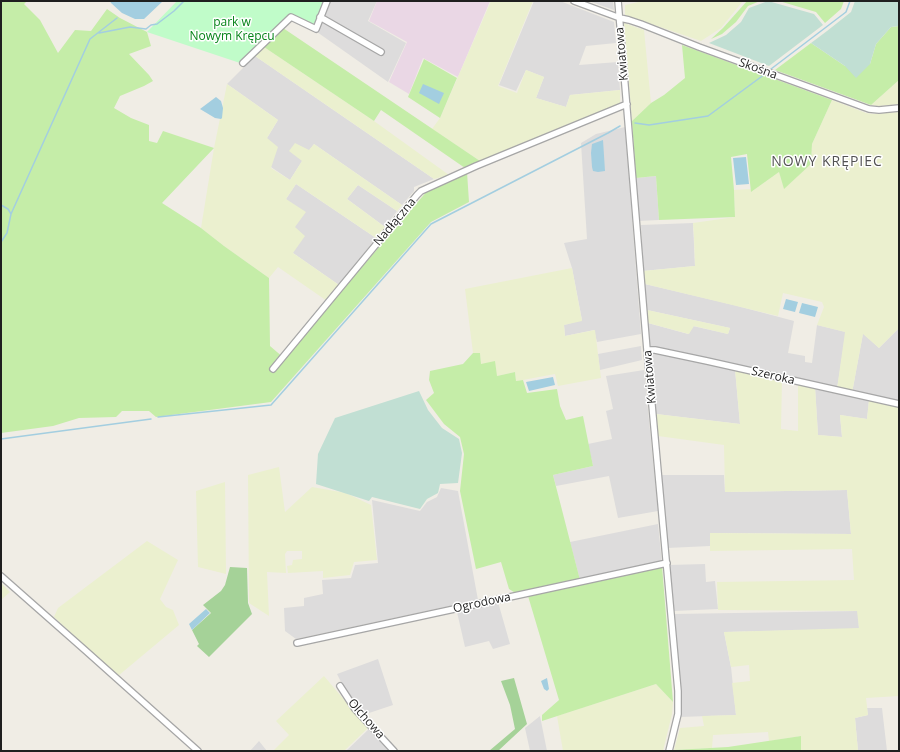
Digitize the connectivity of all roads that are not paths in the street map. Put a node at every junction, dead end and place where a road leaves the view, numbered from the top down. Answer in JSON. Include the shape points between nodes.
{"nodes":[{"id":1,"x":327,"y":1,"type":"edge"},
{"id":2,"x":574,"y":1,"type":"edge"},
{"id":3,"x":618,"y":1,"type":"edge"},
{"id":4,"x":320,"y":17,"type":"junction"},
{"id":5,"x":620,"y":18,"type":"junction"},
{"id":6,"x":381,"y":52,"type":"dead end"},
{"id":7,"x":243,"y":63,"type":"dead end"},
{"id":8,"x":627,"y":104,"type":"junction"},
{"id":9,"x":899,"y":108,"type":"edge"},
{"id":10,"x":647,"y":350,"type":"junction"},
{"id":11,"x":273,"y":369,"type":"dead end"},
{"id":12,"x":899,"y":404,"type":"edge"},
{"id":13,"x":667,"y":563,"type":"junction"},
{"id":14,"x":1,"y":576,"type":"edge"},
{"id":15,"x":297,"y":643,"type":"dead end"},
{"id":16,"x":340,"y":686,"type":"dead end"},
{"id":17,"x":198,"y":751,"type":"edge"},
{"id":18,"x":394,"y":751,"type":"edge"},
{"id":19,"x":669,"y":751,"type":"edge"}],
"edges":[{"from":1,"to":4,"type":"street"},
{"from":2,"to":5,"type":"street","name":"Skośna"},
{"from":3,"to":5,"type":"street","name":"Kwiatowa"},
{"from":4,"to":6,"type":"street"},
{"from":4,"to":7,"type":"street","via":[[316,29],[291,17]]},
{"from":5,"to":8,"type":"street","name":"Kwiatowa"},
{"from":5,"to":9,"type":"street","name":"Skośna","via":[[872,110]]},
{"from":8,"to":10,"type":"street","name":"Kwiatowa"},
{"from":8,"to":11,"type":"street","name":"Nadłączna","via":[[421,191]]},
{"from":10,"to":12,"type":"street","name":"Szeroka"},
{"from":10,"to":13,"type":"street","name":"Kwiatowa"},
{"from":13,"to":15,"type":"street","name":"Ogrodowa"},
{"from":13,"to":19,"type":"street","name":"Kwiatowa","via":[[679,704]]},
{"from":14,"to":17,"type":"street"},
{"from":16,"to":18,"type":"street","name":"Olchowa","via":[[355,709]]}]}
